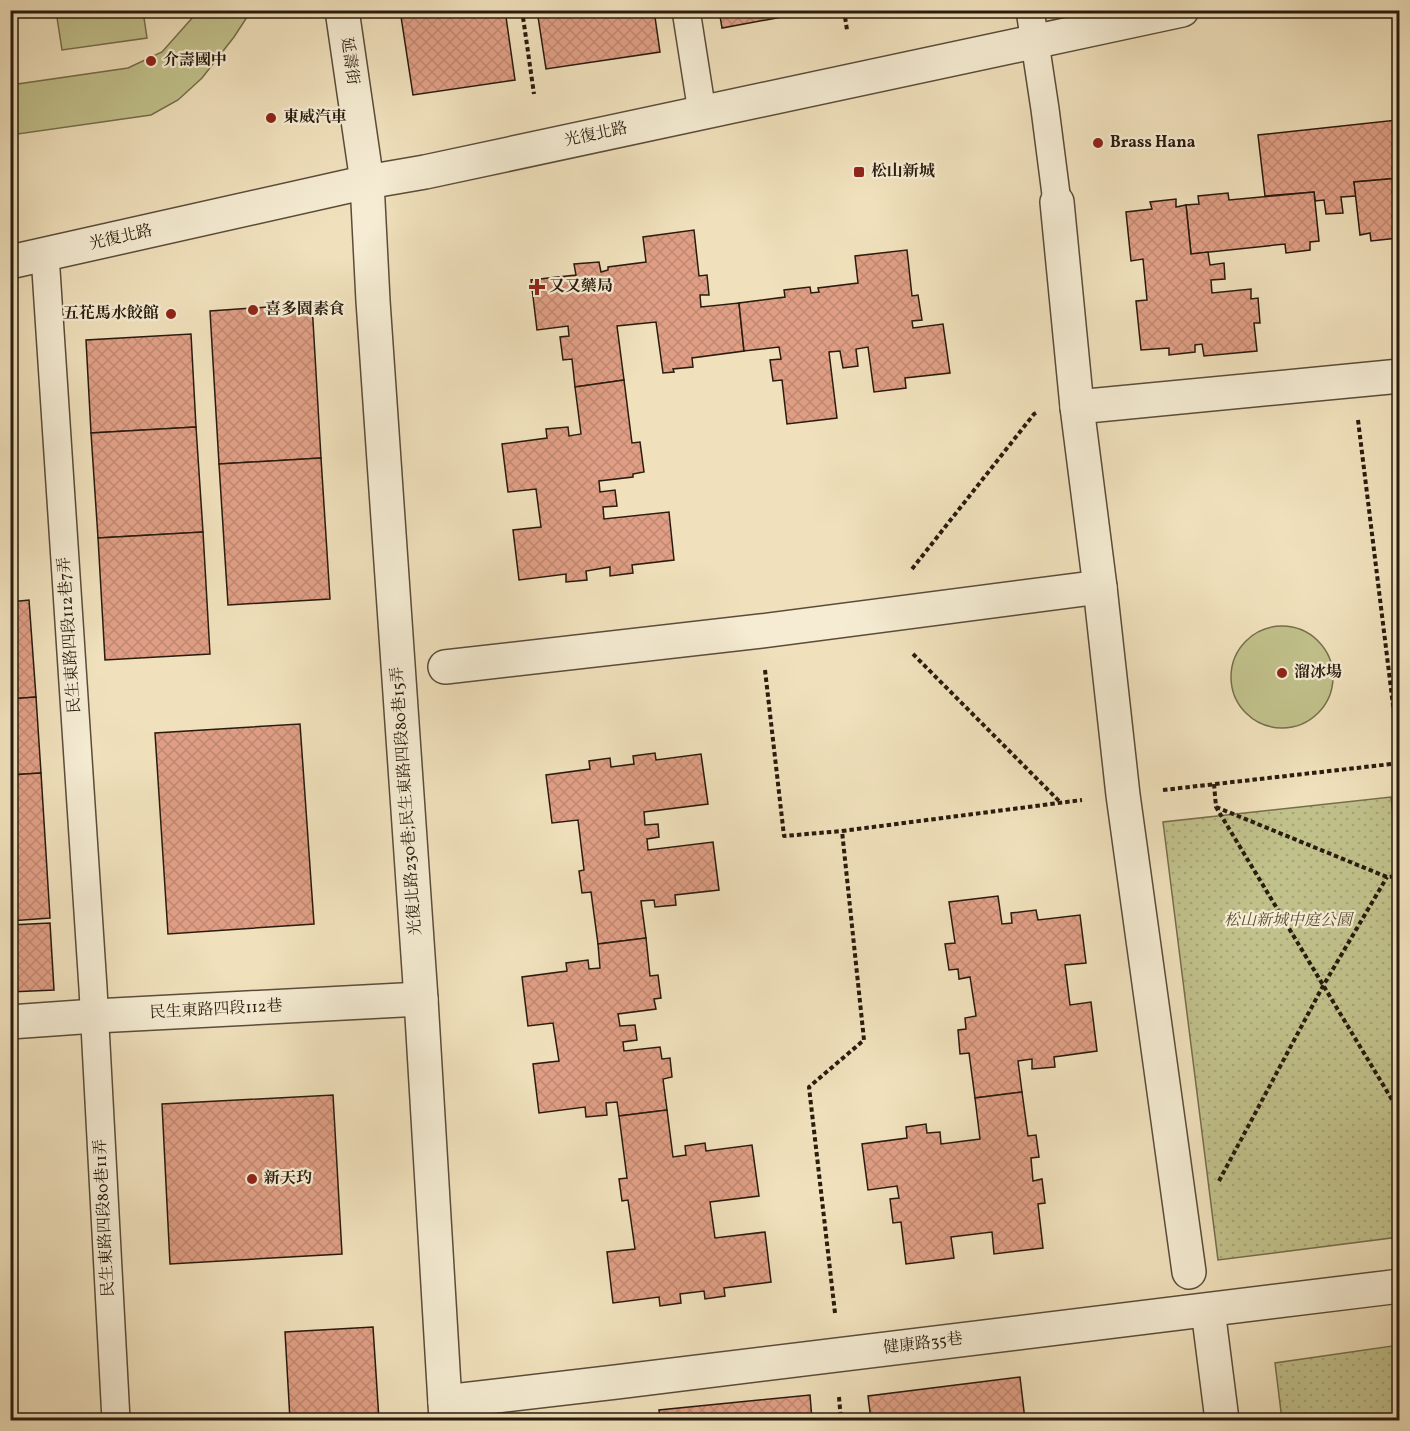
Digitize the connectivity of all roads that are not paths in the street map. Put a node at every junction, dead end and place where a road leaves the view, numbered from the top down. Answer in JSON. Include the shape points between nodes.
{"nodes":[{"id":1,"x":342,"y":10,"type":"edge"},
{"id":2,"x":686,"y":10,"type":"edge"},
{"id":3,"x":1030,"y":10,"type":"edge"},
{"id":4,"x":1182,"y":10,"type":"edge"},
{"id":5,"x":1035,"y":42,"type":"junction"},
{"id":6,"x":702,"y":112,"type":"junction"},
{"id":7,"x":367,"y":182,"type":"junction"},
{"id":8,"x":1057,"y":202,"type":"joint"},
{"id":9,"x":45,"y":255,"type":"junction"},
{"id":10,"x":10,"y":262,"type":"edge"},
{"id":11,"x":1400,"y":376,"type":"edge"},
{"id":12,"x":1077,"y":407,"type":"junction"},
{"id":13,"x":1100,"y":587,"type":"junction"},
{"id":14,"x":445,"y":667,"type":"dead end"},
{"id":15,"x":421,"y":999,"type":"junction"},
{"id":16,"x":95,"y":1016,"type":"junction"},
{"id":17,"x":10,"y":1022,"type":"edge"},
{"id":18,"x":1189,"y":1272,"type":"dead end"},
{"id":19,"x":1400,"y":1286,"type":"edge"},
{"id":20,"x":1209,"y":1310,"type":"junction"},
{"id":21,"x":446,"y":1411,"type":"edge"},
{"id":22,"x":116,"y":1420,"type":"edge"},
{"id":23,"x":1222,"y":1420,"type":"edge"}],
"edges":[{"from":1,"to":7,"type":"street","name":"延壽街"},
{"from":2,"to":6,"type":"lane"},
{"from":3,"to":5,"type":"lane"},
{"from":4,"to":5,"type":"street","name":"光復北路"},
{"from":5,"to":6,"type":"street","name":"光復北路"},
{"from":5,"to":8,"type":"lane"},
{"from":6,"to":7,"type":"street","name":"光復北路"},
{"from":7,"to":9,"type":"street","name":"光復北路"},
{"from":7,"to":15,"type":"street","name":"光復北路230巷;民生東路四段80巷15弄"},
{"from":8,"to":12,"type":"street"},
{"from":9,"to":10,"type":"street","name":"光復北路"},
{"from":9,"to":16,"type":"lane","name":"民生東路四段112巷7弄"},
{"from":11,"to":12,"type":"street"},
{"from":12,"to":13,"type":"street"},
{"from":13,"to":14,"type":"street"},
{"from":13,"to":18,"type":"street","via":[[1123,795]]},
{"from":15,"to":16,"type":"street","name":"民生東路四段112巷"},
{"from":15,"to":21,"type":"street","name":"光復北路230巷;民生東路四段80巷15弄"},
{"from":16,"to":17,"type":"street","name":"民生東路四段112巷"},
{"from":16,"to":22,"type":"lane","name":"民生東路四段80巷11弄"},
{"from":19,"to":20,"type":"street","name":"健康路35巷"},
{"from":20,"to":21,"type":"street","name":"健康路35巷"},
{"from":20,"to":23,"type":"street"}]}
